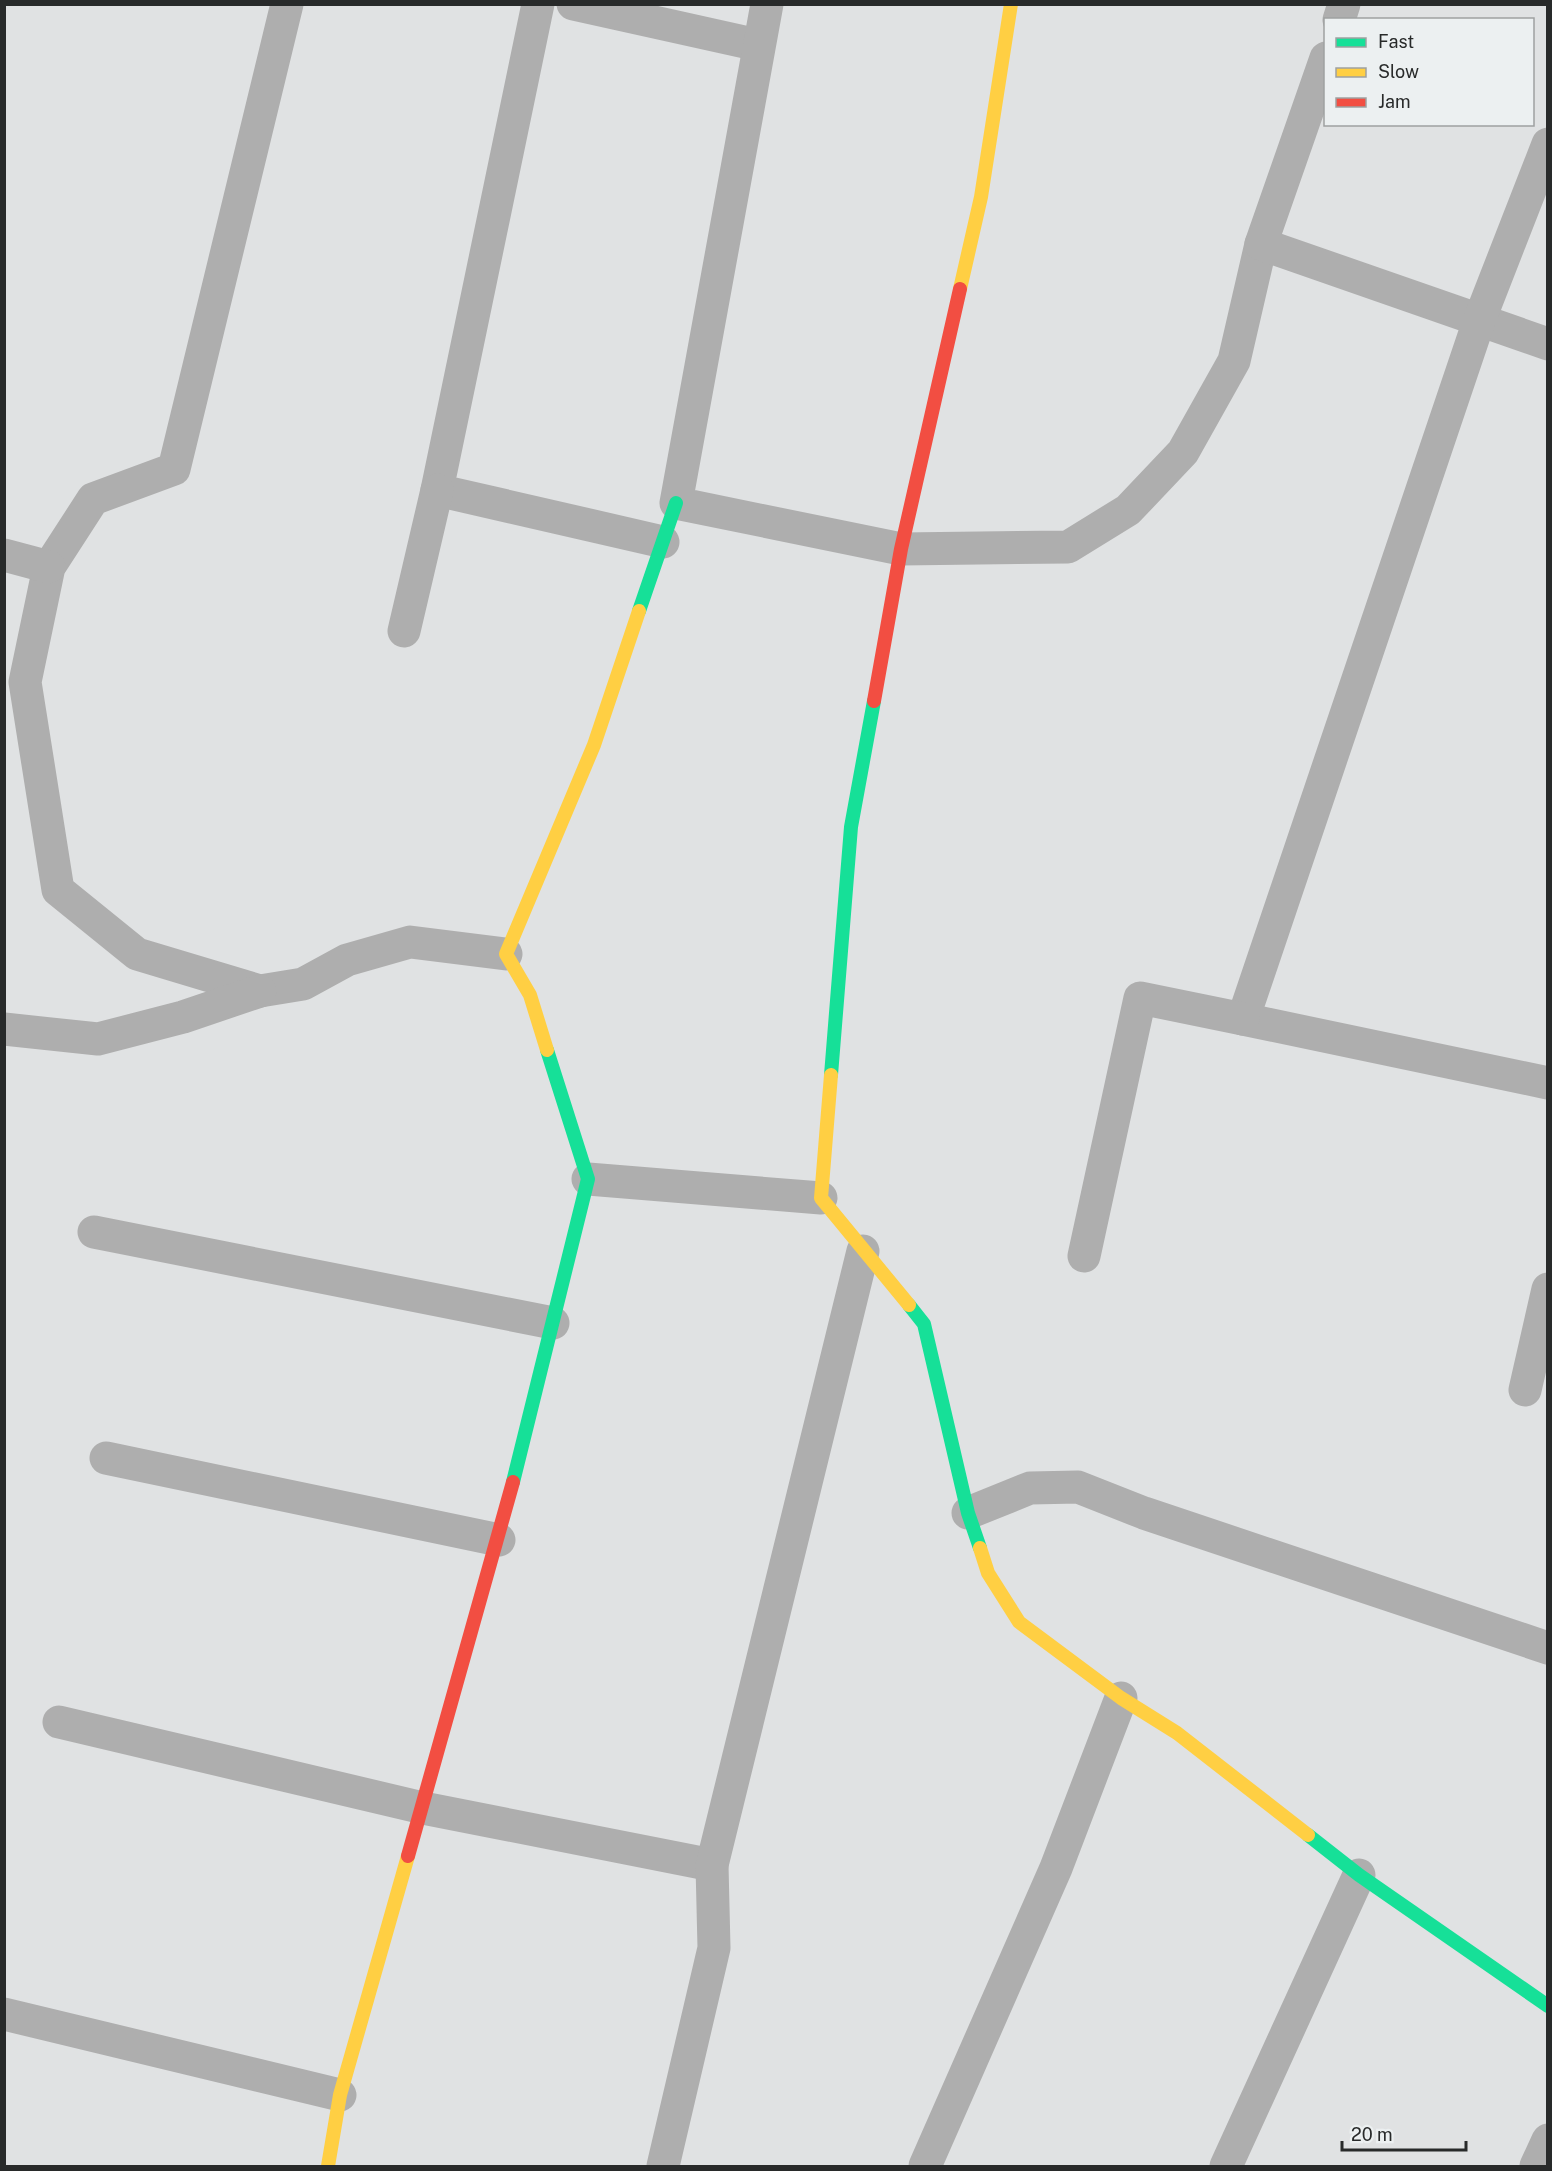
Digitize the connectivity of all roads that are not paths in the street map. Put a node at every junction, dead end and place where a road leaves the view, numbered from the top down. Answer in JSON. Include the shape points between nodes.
{"nodes":[{"id":1,"x":287,"y":4,"type":"edge"},
{"id":2,"x":538,"y":4,"type":"edge"},
{"id":3,"x":573,"y":4,"type":"edge"},
{"id":4,"x":766,"y":4,"type":"edge"},
{"id":5,"x":1011,"y":4,"type":"edge"},
{"id":6,"x":758,"y":45,"type":"junction"},
{"id":7,"x":1324,"y":64,"type":"edge"},
{"id":8,"x":1548,"y":144,"type":"edge"},
{"id":9,"x":1261,"y":244,"type":"junction"},
{"id":10,"x":1479,"y":321,"type":"junction"},
{"id":11,"x":1548,"y":344,"type":"edge"},
{"id":12,"x":437,"y":490,"type":"junction"},
{"id":13,"x":676,"y":503,"type":"junction"},
{"id":14,"x":663,"y":542,"type":"junction"},
{"id":15,"x":901,"y":549,"type":"junction"},
{"id":16,"x":4,"y":555,"type":"edge"},
{"id":17,"x":49,"y":567,"type":"junction"},
{"id":18,"x":404,"y":630,"type":"dead end"},
{"id":19,"x":506,"y":954,"type":"junction"},
{"id":20,"x":260,"y":991,"type":"junction"},
{"id":21,"x":1243,"y":1019,"type":"junction"},
{"id":22,"x":4,"y":1029,"type":"edge"},
{"id":23,"x":1548,"y":1083,"type":"edge"},
{"id":24,"x":588,"y":1179,"type":"junction"},
{"id":25,"x":820,"y":1198,"type":"junction"},
{"id":26,"x":94,"y":1232,"type":"dead end"},
{"id":27,"x":863,"y":1251,"type":"junction"},
{"id":28,"x":1084,"y":1256,"type":"dead end"},
{"id":29,"x":1548,"y":1289,"type":"edge"},
{"id":30,"x":553,"y":1323,"type":"junction"},
{"id":31,"x":1525,"y":1390,"type":"dead end"},
{"id":32,"x":106,"y":1458,"type":"dead end"},
{"id":33,"x":968,"y":1512,"type":"junction"},
{"id":34,"x":499,"y":1540,"type":"junction"},
{"id":35,"x":1548,"y":1648,"type":"edge"},
{"id":36,"x":1121,"y":1698,"type":"junction"},
{"id":37,"x":59,"y":1722,"type":"dead end"},
{"id":38,"x":423,"y":1808,"type":"junction"},
{"id":39,"x":712,"y":1865,"type":"junction"},
{"id":40,"x":1359,"y":1875,"type":"junction"},
{"id":41,"x":1548,"y":2006,"type":"edge"},
{"id":42,"x":4,"y":2014,"type":"edge"},
{"id":43,"x":340,"y":2095,"type":"junction"},
{"id":44,"x":1548,"y":2140,"type":"edge"},
{"id":45,"x":328,"y":2166,"type":"edge"},
{"id":46,"x":663,"y":2166,"type":"edge"},
{"id":47,"x":925,"y":2166,"type":"edge"},
{"id":48,"x":1226,"y":2166,"type":"edge"},
{"id":49,"x":1536,"y":2166,"type":"edge"}],
"edges":[{"from":1,"to":17,"type":"street","via":[[174,469],[93,499]]},
{"from":2,"to":12,"type":"street"},
{"from":3,"to":6,"type":"street"},
{"from":4,"to":6,"type":"street"},
{"from":5,"to":15,"type":"street","via":[[981,197]]},
{"from":6,"to":13,"type":"street"},
{"from":7,"to":9,"type":"street"},
{"from":8,"to":10,"type":"street"},
{"from":9,"to":10,"type":"street"},
{"from":9,"to":15,"type":"street","via":[[1234,361],[1183,452],[1128,510],[1068,547]]},
{"from":10,"to":11,"type":"street"},
{"from":10,"to":21,"type":"street"},
{"from":12,"to":14,"type":"street"},
{"from":12,"to":18,"type":"street"},
{"from":13,"to":14,"type":"street"},
{"from":13,"to":15,"type":"street"},
{"from":14,"to":19,"type":"street","via":[[594,745]]},
{"from":15,"to":25,"type":"street","via":[[851,827]]},
{"from":16,"to":17,"type":"street"},
{"from":17,"to":20,"type":"street","via":[[25,682],[58,890],[137,954]]},
{"from":19,"to":20,"type":"street","via":[[410,942],[346,960],[303,984]]},
{"from":19,"to":24,"type":"street","via":[[530,995]]},
{"from":20,"to":22,"type":"street","via":[[183,1017],[98,1039]]},
{"from":21,"to":23,"type":"street"},
{"from":21,"to":28,"type":"street","via":[[1140,998]]},
{"from":24,"to":25,"type":"street"},
{"from":24,"to":30,"type":"street"},
{"from":25,"to":27,"type":"street"},
{"from":26,"to":30,"type":"street"},
{"from":27,"to":33,"type":"street","via":[[924,1324]]},
{"from":27,"to":39,"type":"street"},
{"from":29,"to":31,"type":"street"},
{"from":30,"to":34,"type":"street"},
{"from":32,"to":34,"type":"street"},
{"from":33,"to":35,"type":"street","via":[[1030,1488],[1078,1487],[1144,1513]]},
{"from":33,"to":36,"type":"street","via":[[988,1573],[1019,1622]]},
{"from":34,"to":38,"type":"street"},
{"from":36,"to":40,"type":"street","via":[[1177,1733]]},
{"from":36,"to":47,"type":"street","via":[[1056,1868]]},
{"from":37,"to":38,"type":"street"},
{"from":38,"to":39,"type":"street"},
{"from":38,"to":43,"type":"street"},
{"from":39,"to":46,"type":"street","via":[[714,1948]]},
{"from":40,"to":41,"type":"street"},
{"from":40,"to":48,"type":"street"},
{"from":42,"to":43,"type":"street"},
{"from":43,"to":45,"type":"street"},
{"from":44,"to":49,"type":"street"}]}
